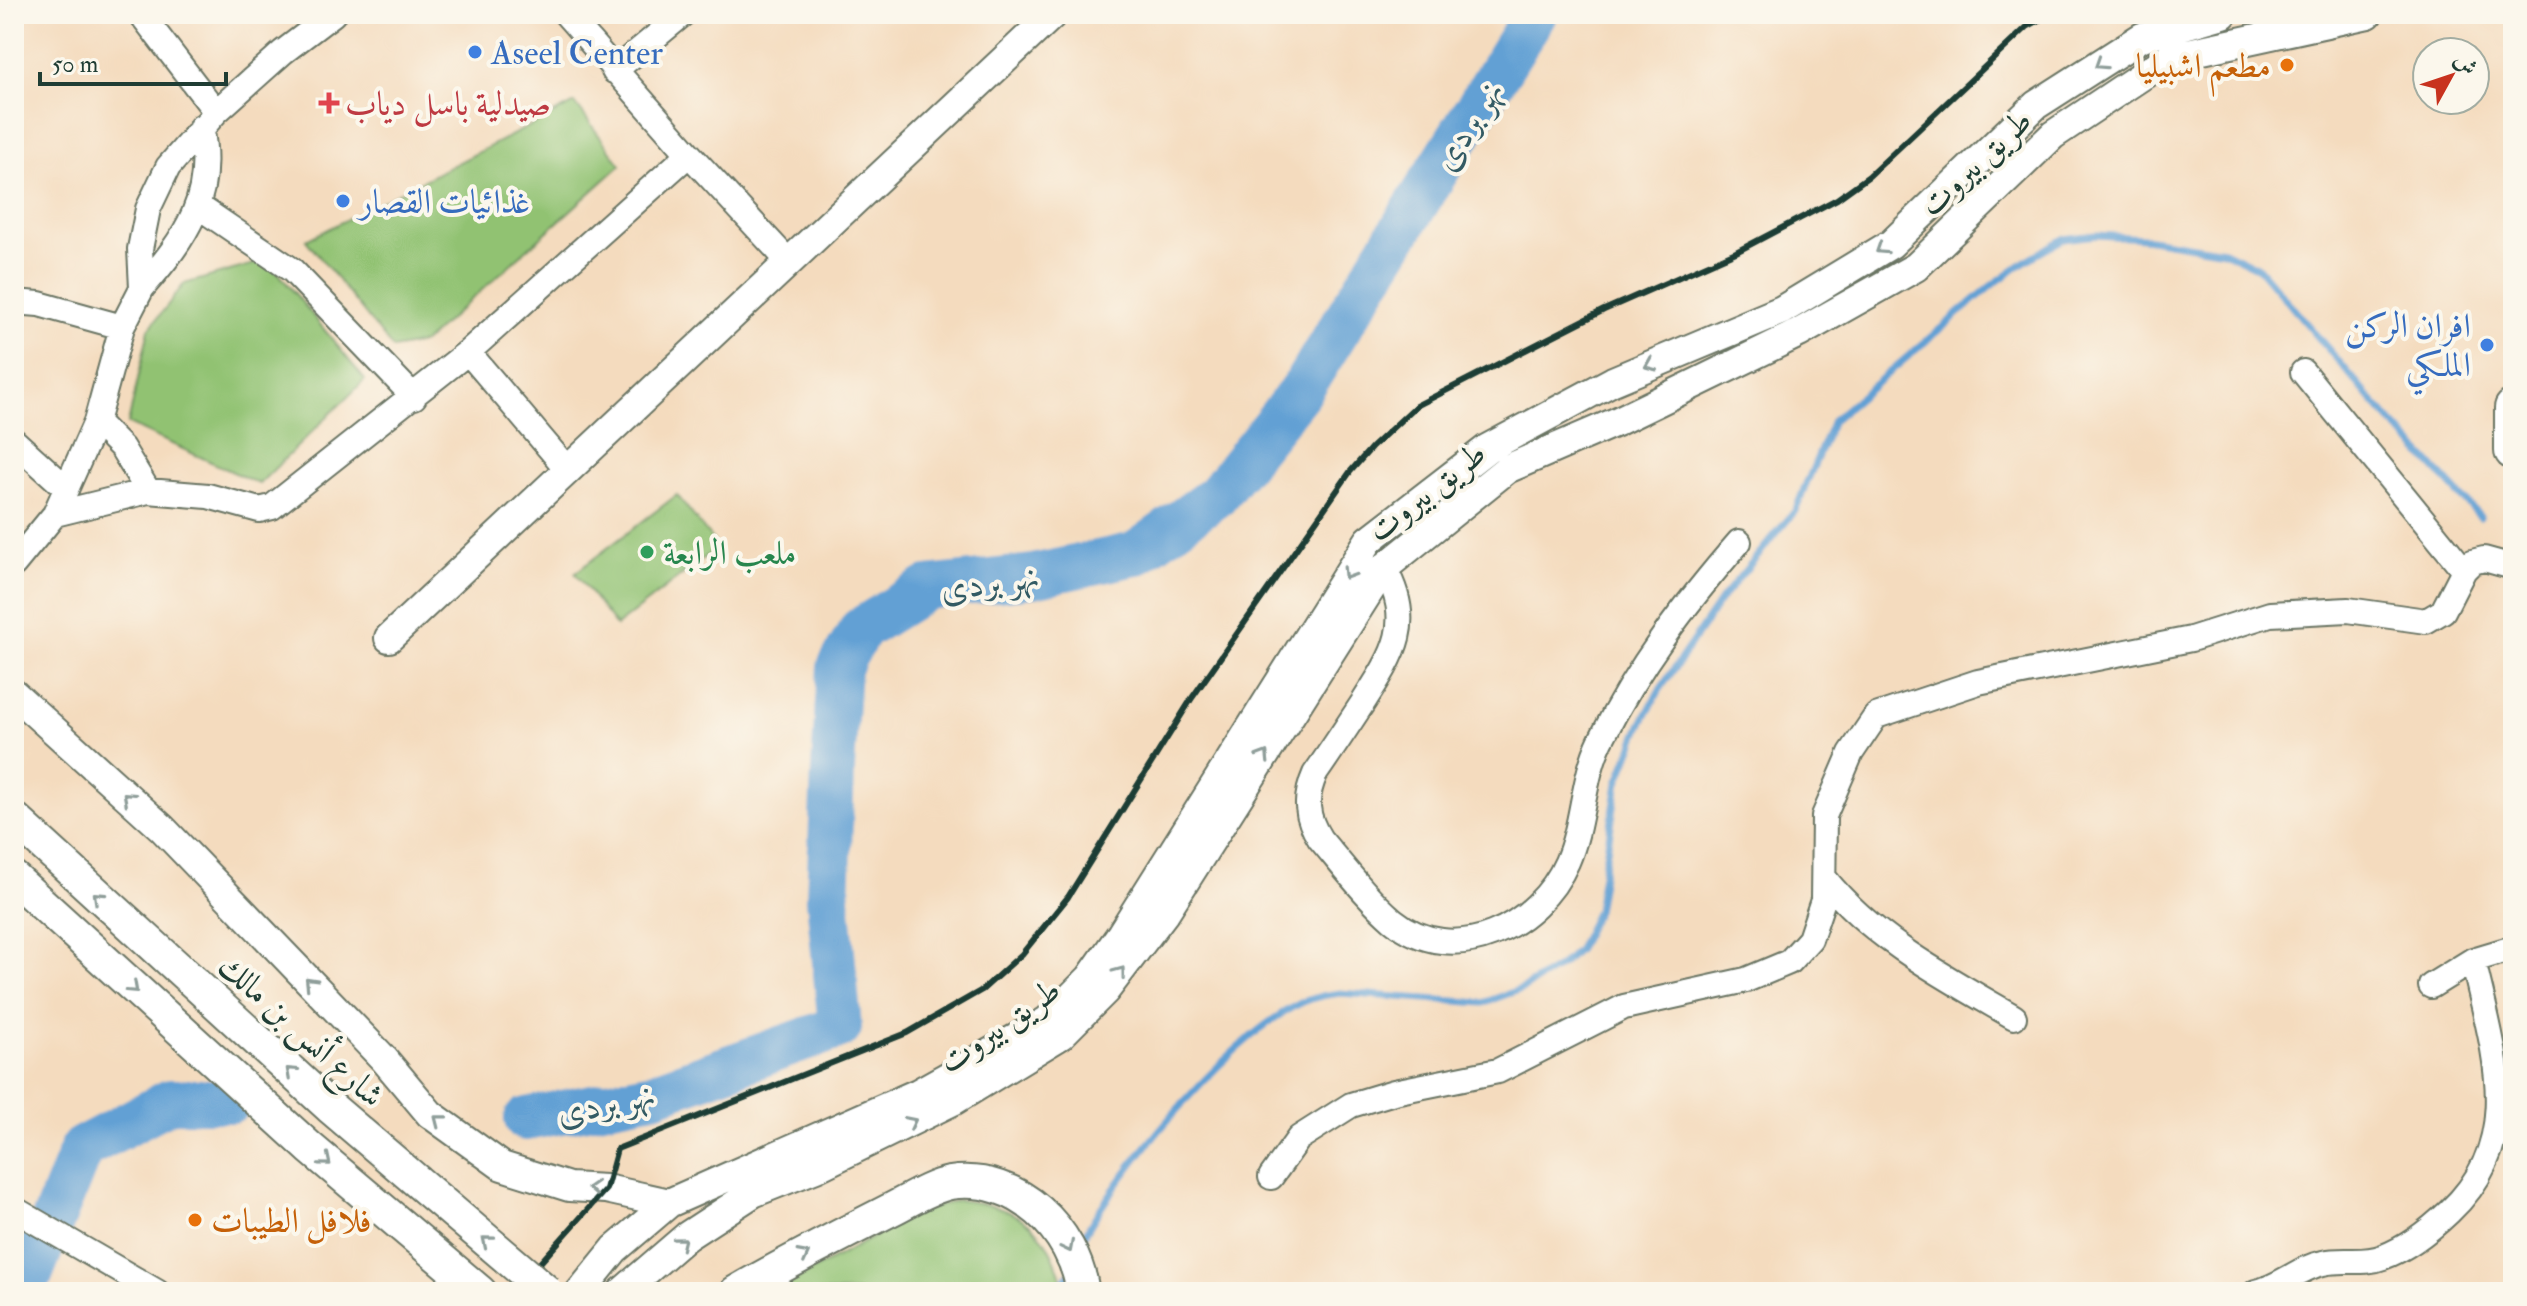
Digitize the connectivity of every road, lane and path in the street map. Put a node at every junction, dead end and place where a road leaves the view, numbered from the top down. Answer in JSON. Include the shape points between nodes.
{"nodes":[{"id":1,"x":141,"y":14,"type":"edge"},
{"id":2,"x":333,"y":14,"type":"edge"},
{"id":3,"x":566,"y":14,"type":"edge"},
{"id":4,"x":683,"y":14,"type":"edge"},
{"id":5,"x":1053,"y":14,"type":"edge"},
{"id":6,"x":2223,"y":14,"type":"edge"},
{"id":7,"x":2368,"y":14,"type":"edge"},
{"id":8,"x":614,"y":71,"type":"junction"},
{"id":9,"x":208,"y":120,"type":"junction"},
{"id":10,"x":689,"y":154,"type":"junction"},
{"id":11,"x":198,"y":206,"type":"junction"},
{"id":12,"x":789,"y":262,"type":"junction"},
{"id":13,"x":142,"y":288,"type":"junction"},
{"id":14,"x":14,"y":302,"type":"edge"},
{"id":15,"x":122,"y":327,"type":"junction"},
{"id":16,"x":468,"y":352,"type":"junction"},
{"id":17,"x":2303,"y":372,"type":"dead end"},
{"id":18,"x":414,"y":397,"type":"junction"},
{"id":19,"x":2513,"y":408,"type":"edge"},
{"id":20,"x":96,"y":422,"type":"junction"},
{"id":21,"x":14,"y":441,"type":"edge"},
{"id":22,"x":2513,"y":451,"type":"edge"},
{"id":23,"x":568,"y":470,"type":"junction"},
{"id":24,"x":66,"y":488,"type":"junction"},
{"id":25,"x":148,"y":491,"type":"junction"},
{"id":26,"x":55,"y":514,"type":"junction"},
{"id":27,"x":1739,"y":542,"type":"dead end"},
{"id":28,"x":14,"y":564,"type":"edge"},
{"id":29,"x":2513,"y":567,"type":"edge"},
{"id":30,"x":1384,"y":568,"type":"junction"},
{"id":31,"x":2464,"y":570,"type":"junction"},
{"id":32,"x":389,"y":638,"type":"dead end"},
{"id":33,"x":14,"y":694,"type":"edge"},
{"id":34,"x":14,"y":818,"type":"edge"},
{"id":35,"x":14,"y":878,"type":"edge"},
{"id":36,"x":1825,"y":879,"type":"junction"},
{"id":37,"x":2513,"y":948,"type":"edge"},
{"id":38,"x":2473,"y":960,"type":"junction"},
{"id":39,"x":2431,"y":986,"type":"dead end"},
{"id":40,"x":2014,"y":1017,"type":"dead end"},
{"id":41,"x":2506,"y":1120,"type":"edge"},
{"id":42,"x":1271,"y":1177,"type":"dead end"},
{"id":43,"x":669,"y":1203,"type":"junction"},
{"id":44,"x":15,"y":1209,"type":"edge"},
{"id":45,"x":2268,"y":1291,"type":"edge"},
{"id":46,"x":157,"y":1292,"type":"edge"},
{"id":47,"x":480,"y":1292,"type":"edge"},
{"id":48,"x":547,"y":1292,"type":"edge"},
{"id":49,"x":580,"y":1292,"type":"edge"},
{"id":50,"x":622,"y":1292,"type":"edge"},
{"id":51,"x":736,"y":1292,"type":"edge"},
{"id":52,"x":1083,"y":1292,"type":"edge"}],
"edges":[{"from":1,"to":9,"type":"street"},
{"from":2,"to":9,"type":"street"},
{"from":3,"to":8,"type":"street"},
{"from":4,"to":8,"type":"street"},
{"from":5,"to":12,"type":"street"},
{"from":6,"to":43,"type":"street","one_way":true,"via":[[2142,37],[2036,105],[1891,244],[1782,310],[1613,381],[1488,448],[1369,540],[1121,934],[1090,978],[1047,1021],[918,1093]]},
{"from":7,"to":30,"type":"street","name":"طريق بيروت","via":[[2170,57],[2053,135],[1916,267],[1799,333],[1507,469]]},
{"from":8,"to":10,"type":"street"},
{"from":9,"to":11,"type":"street","via":[[206,183]]},
{"from":9,"to":13,"type":"street","via":[[168,167],[148,209],[140,249]]},
{"from":10,"to":12,"type":"street"},
{"from":10,"to":16,"type":"street"},
{"from":11,"to":13,"type":"street"},
{"from":11,"to":18,"type":"street","via":[[292,270]]},
{"from":12,"to":23,"type":"street"},
{"from":13,"to":15,"type":"street"},
{"from":14,"to":15,"type":"street"},
{"from":15,"to":20,"type":"street"},
{"from":16,"to":18,"type":"street"},
{"from":16,"to":23,"type":"street"},
{"from":17,"to":31,"type":"street"},
{"from":18,"to":25,"type":"street","via":[[272,507],[259,510],[208,496]]},
{"from":19,"to":22,"type":"main road"},
{"from":20,"to":24,"type":"street"},
{"from":20,"to":25,"type":"street","via":[[122,448]]},
{"from":21,"to":24,"type":"street"},
{"from":23,"to":32,"type":"street"},
{"from":24,"to":26,"type":"street"},
{"from":25,"to":26,"type":"street"},
{"from":26,"to":28,"type":"street"},
{"from":27,"to":30,"type":"street","via":[[1631,683],[1592,761],[1577,831],[1558,881],[1518,921],[1469,941],[1443,941],[1394,921],[1320,839],[1306,808],[1315,774],[1396,648],[1401,615]]},
{"from":29,"to":31,"type":"street","via":[[2484,559]]},
{"from":50,"to":30,"type":"street","name":"طريق بيروت","one_way":true,"via":[[687,1236],[753,1193],[953,1101],[1061,1035],[1105,991],[1166,911]]},
{"from":31,"to":36,"type":"street","via":[[2443,611],[2426,621],[2348,610],[2270,614],[2191,639],[1978,682],[1876,716],[1851,753],[1824,816]]},
{"from":43,"to":33,"type":"street","one_way":true,"via":[[569,1187],[502,1166],[430,1114],[384,1059],[162,828]]},
{"from":48,"to":34,"type":"main road","name":"شارع أنس بن مالك","one_way":true,"bridge":true,"via":[[330,1107]]},
{"from":35,"to":47,"type":"main road","one_way":true,"via":[[310,1148]]},
{"from":36,"to":40,"type":"street","via":[[1876,931]]},
{"from":36,"to":42,"type":"street","via":[[1810,939],[1772,971],[1624,1007],[1498,1071],[1351,1105],[1299,1138]]},
{"from":37,"to":38,"type":"street"},
{"from":38,"to":39,"type":"street"},
{"from":38,"to":41,"type":"street"},
{"from":41,"to":45,"type":"street","via":[[2476,1182],[2432,1228],[2384,1257],[2322,1263]]},
{"from":43,"to":49,"type":"street","via":[[615,1249]]},
{"from":44,"to":46,"type":"street"},
{"from":51,"to":52,"type":"main road","one_way":true,"via":[[951,1183],[992,1186],[1040,1211],[1070,1246]]}]}
